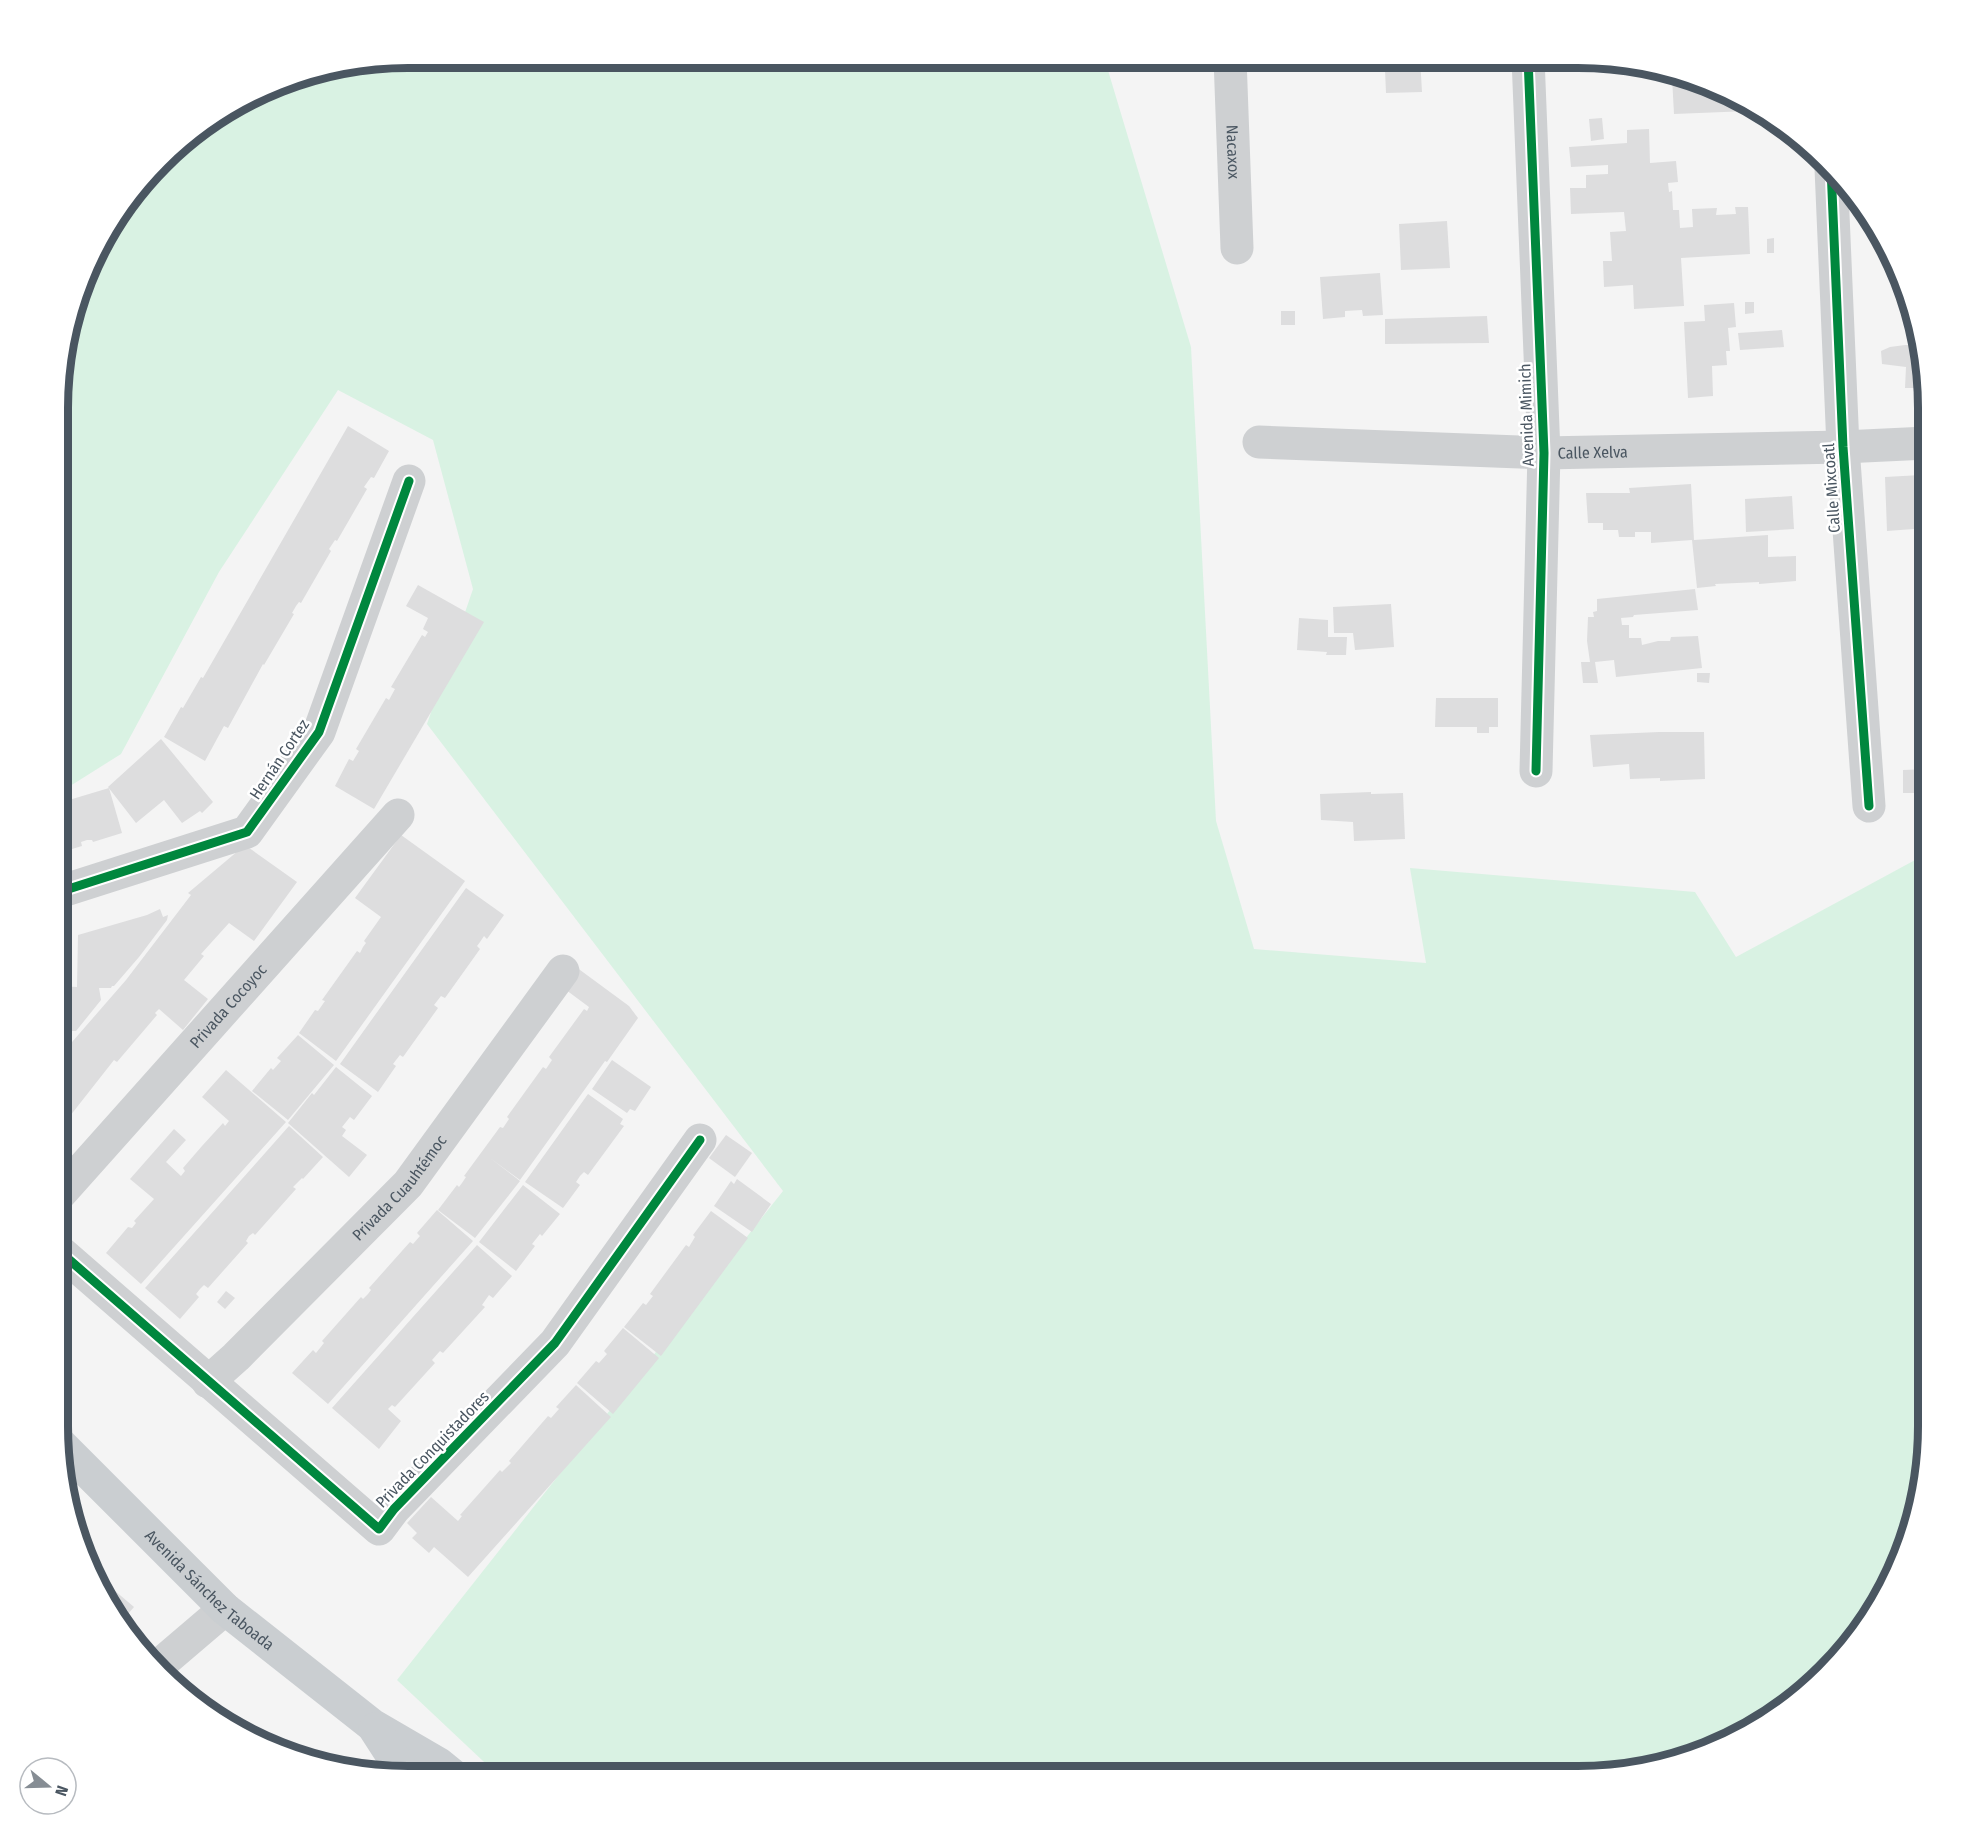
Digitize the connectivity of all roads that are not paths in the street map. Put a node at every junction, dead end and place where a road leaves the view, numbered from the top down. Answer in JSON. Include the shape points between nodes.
{"nodes":[{"id":1,"x":1230,"y":68,"type":"edge"},
{"id":2,"x":1528,"y":68,"type":"edge"},
{"id":3,"x":1832,"y":181,"type":"edge"},
{"id":4,"x":1237,"y":248,"type":"dead end"},
{"id":5,"x":1259,"y":442,"type":"dead end"},
{"id":6,"x":1918,"y":443,"type":"edge"},
{"id":7,"x":1843,"y":447,"type":"junction"},
{"id":8,"x":1544,"y":453,"type":"junction"},
{"id":9,"x":409,"y":481,"type":"dead end"},
{"id":10,"x":1536,"y":771,"type":"dead end"},
{"id":11,"x":1869,"y":806,"type":"dead end"},
{"id":12,"x":398,"y":815,"type":"dead end"},
{"id":13,"x":68,"y":889,"type":"edge"},
{"id":14,"x":562,"y":971,"type":"dead end"},
{"id":15,"x":700,"y":1140,"type":"dead end"},
{"id":16,"x":68,"y":1185,"type":"edge"},
{"id":17,"x":68,"y":1259,"type":"edge"},
{"id":18,"x":208,"y":1382,"type":"junction"},
{"id":19,"x":68,"y":1452,"type":"edge"},
{"id":20,"x":225,"y":1609,"type":"junction"},
{"id":21,"x":163,"y":1662,"type":"edge"},
{"id":22,"x":372,"y":1725,"type":"junction"},
{"id":23,"x":399,"y":1766,"type":"edge"},
{"id":24,"x":441,"y":1766,"type":"edge"}],
"edges":[{"from":1,"to":4,"type":"street","name":"Nacaxox"},
{"from":2,"to":8,"type":"street","name":"Avenida Mimich"},
{"from":3,"to":7,"type":"street","name":"Calle Mixcoatl"},
{"from":5,"to":8,"type":"street","name":"Calle Xelva"},
{"from":6,"to":7,"type":"street","name":"Calle Xelva"},
{"from":7,"to":8,"type":"street","name":"Calle Xelva"},
{"from":7,"to":11,"type":"street","name":"Calle Mixcoatl"},
{"from":8,"to":10,"type":"street","name":"Avenida Mimich"},
{"from":9,"to":13,"type":"street","name":"Hernán Cortez","via":[[319,732],[247,832]]},
{"from":12,"to":16,"type":"street","name":"Privada Cocoyoc"},
{"from":14,"to":18,"type":"street","name":"Privada Cuauhtémoc","via":[[408,1184]]},
{"from":15,"to":18,"type":"street","name":"Privada Conquistadores","via":[[555,1343],[379,1529]]},
{"from":17,"to":18,"type":"street","name":"Privada Conquistadores"},
{"from":19,"to":20,"type":"main road","name":"Avenida Sánchez Taboada"},
{"from":20,"to":21,"type":"street"},
{"from":20,"to":22,"type":"main road","name":"Avenida Sánchez Taboada"},
{"from":22,"to":23,"type":"main road","name":"Avenida Sánchez Taboada"},
{"from":22,"to":24,"type":"main road","name":"Avenida Sánchez Taboada"}]}
